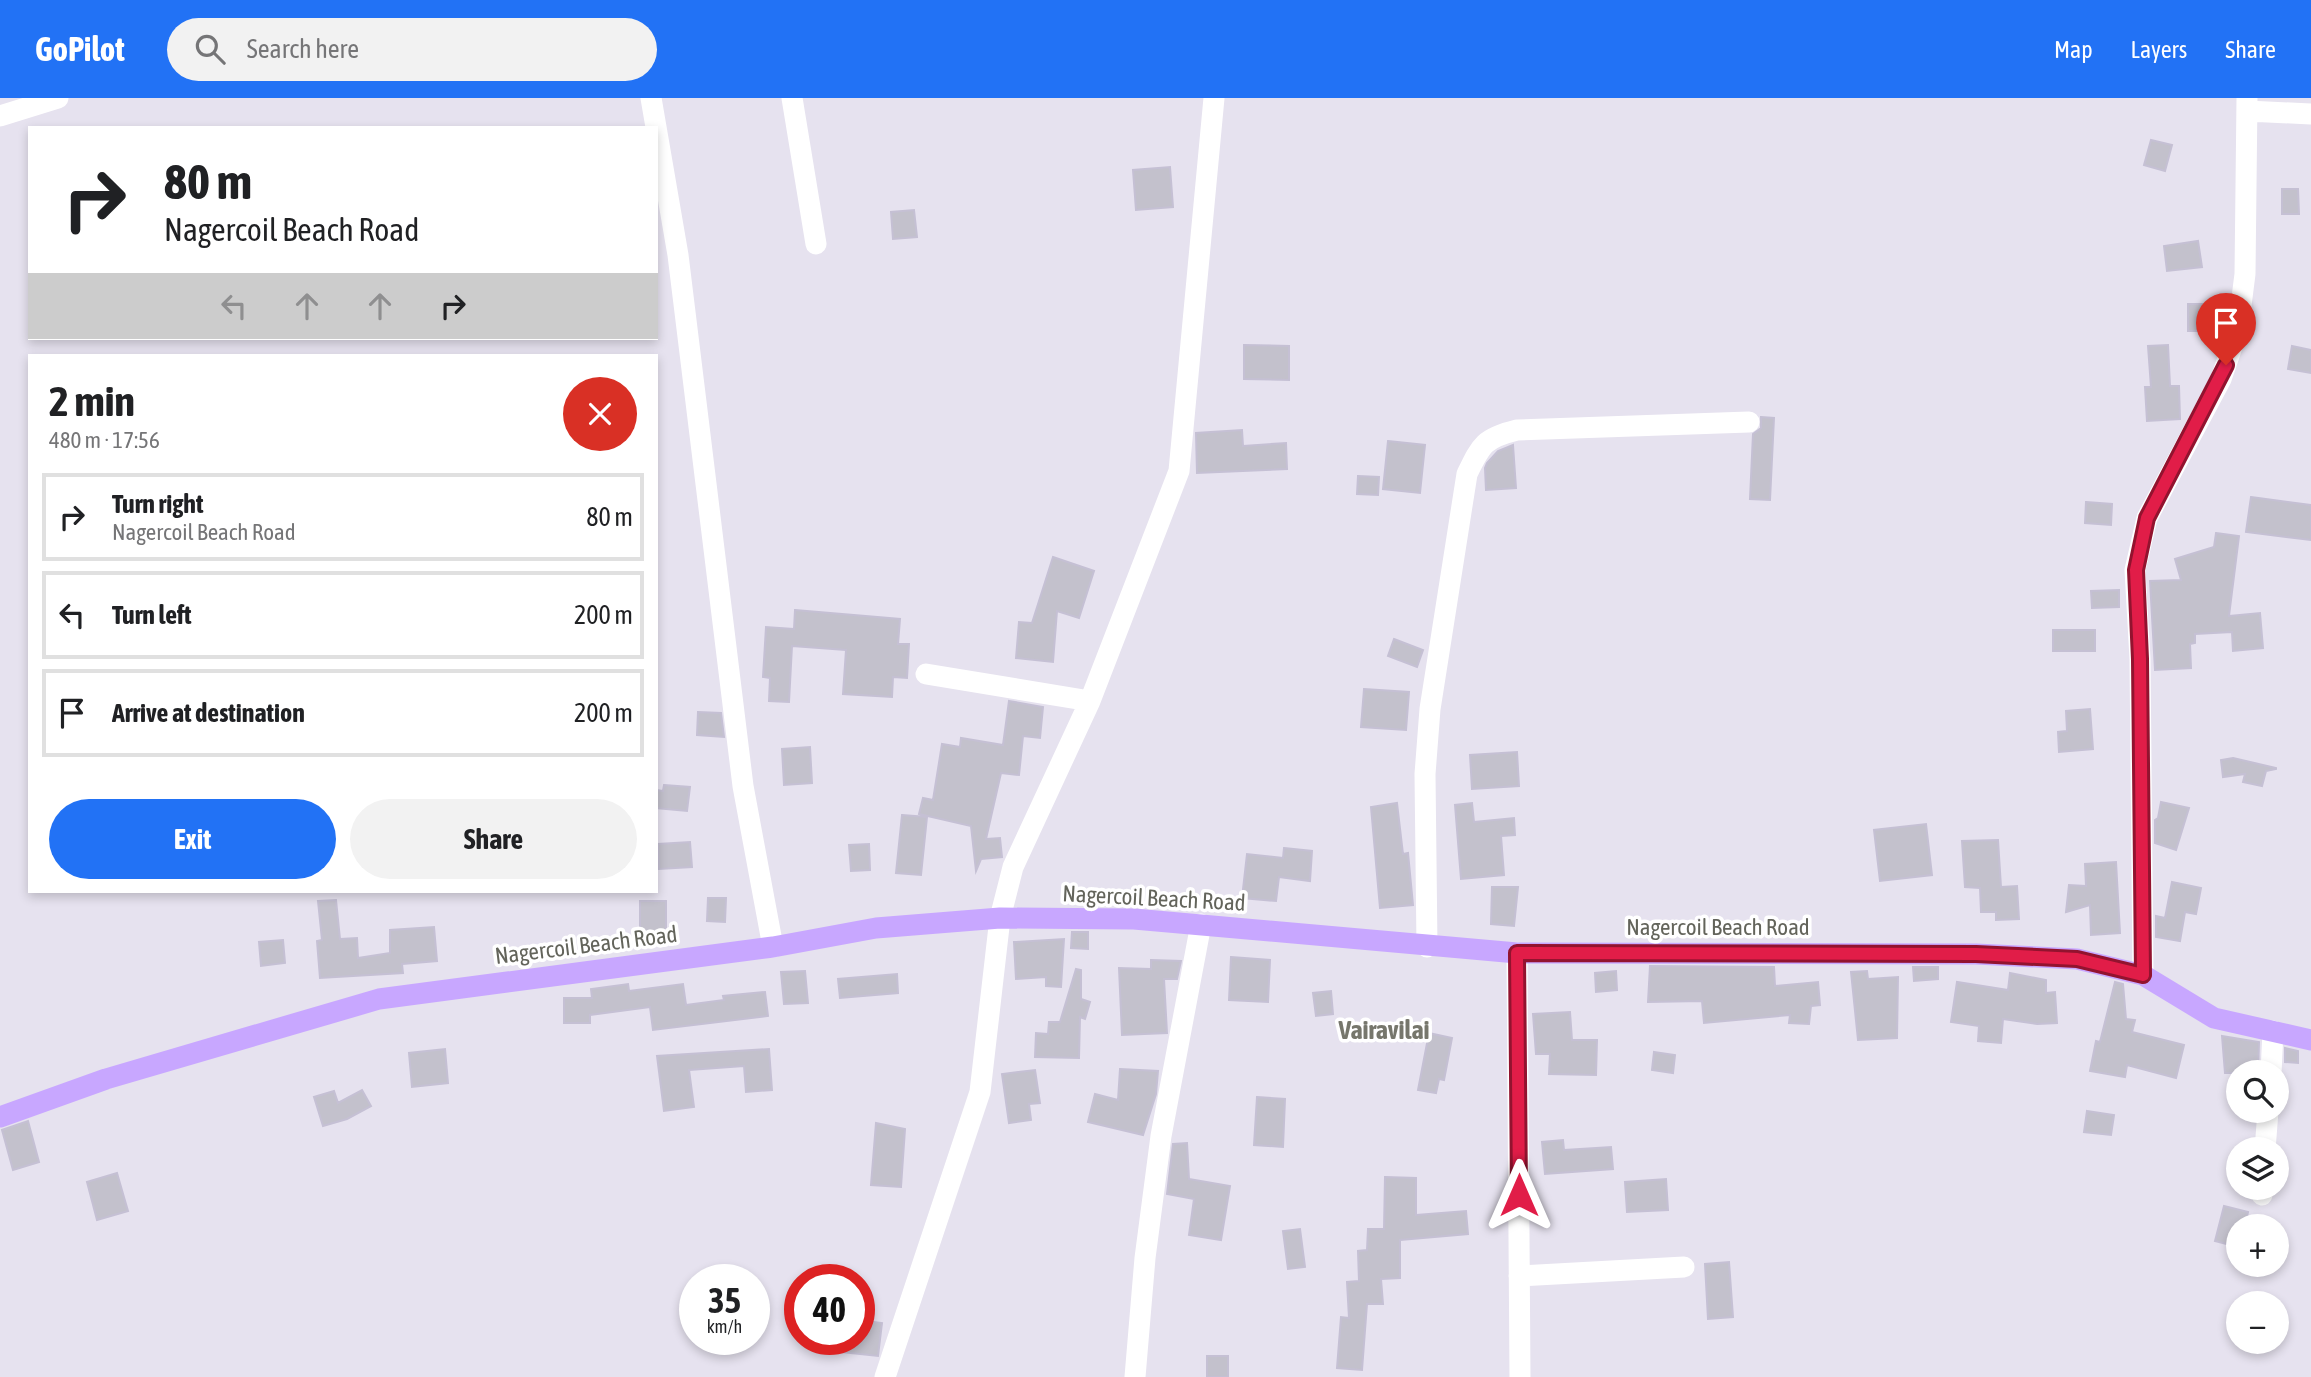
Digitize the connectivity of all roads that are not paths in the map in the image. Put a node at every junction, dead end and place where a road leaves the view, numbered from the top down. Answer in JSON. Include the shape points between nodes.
{"nodes":[{"id":1,"x":58,"y":98,"type":"edge"},
{"id":2,"x":652,"y":98,"type":"edge"},
{"id":3,"x":792,"y":98,"type":"edge"},
{"id":4,"x":1214,"y":98,"type":"edge"},
{"id":5,"x":2247,"y":105,"type":"edge"},
{"id":6,"x":2311,"y":114,"type":"edge"},
{"id":7,"x":0,"y":116,"type":"edge"},
{"id":8,"x":657,"y":126,"type":"edge"},
{"id":9,"x":658,"y":134,"type":"edge"},
{"id":10,"x":816,"y":244,"type":"dead end"},
{"id":11,"x":1749,"y":422,"type":"dead end"},
{"id":12,"x":926,"y":674,"type":"dead end"},
{"id":13,"x":1090,"y":701,"type":"junction"},
{"id":14,"x":1000,"y":918,"type":"junction"},
{"id":15,"x":1201,"y":924,"type":"junction"},
{"id":16,"x":773,"y":947,"type":"junction"},
{"id":17,"x":1427,"y":947,"type":"junction"},
{"id":18,"x":1517,"y":953,"type":"junction"},
{"id":19,"x":2143,"y":975,"type":"junction"},
{"id":20,"x":2273,"y":1031,"type":"junction"},
{"id":21,"x":2311,"y":1040,"type":"edge"},
{"id":22,"x":2272,"y":1060,"type":"edge"},
{"id":23,"x":0,"y":1117,"type":"edge"},
{"id":24,"x":1684,"y":1267,"type":"dead end"},
{"id":25,"x":1519,"y":1276,"type":"junction"},
{"id":26,"x":885,"y":1377,"type":"edge"},
{"id":27,"x":1135,"y":1377,"type":"edge"},
{"id":28,"x":1520,"y":1377,"type":"edge"}],
"edges":[{"from":1,"to":7,"type":"street"},
{"from":2,"to":8,"type":"street"},
{"from":3,"to":10,"type":"street"},
{"from":4,"to":13,"type":"street","via":[[1179,471]]},
{"from":5,"to":6,"type":"street"},
{"from":5,"to":19,"type":"street","via":[[2245,274],[2238,329],[2221,379],[2147,518],[2136,570]]},
{"from":9,"to":16,"type":"street","via":[[678,255],[743,786]]},
{"from":11,"to":17,"type":"street","via":[[1517,430],[1481,444],[1467,474],[1430,709],[1425,774]]},
{"from":12,"to":13,"type":"street"},
{"from":13,"to":14,"type":"street","via":[[1013,867]]},
{"from":14,"to":15,"type":"main road","name":"Nagercoil Beach Road"},
{"from":14,"to":16,"type":"main road","name":"Nagercoil Beach Road","via":[[876,928]]},
{"from":14,"to":26,"type":"street","via":[[980,1092]]},
{"from":15,"to":17,"type":"main road","name":"Nagercoil Beach Road"},
{"from":15,"to":27,"type":"street","via":[[1161,1136]]},
{"from":16,"to":23,"type":"main road","name":"Nagercoil Beach Road","via":[[379,999],[106,1079]]},
{"from":17,"to":18,"type":"main road","name":"Nagercoil Beach Road"},
{"from":18,"to":19,"type":"main road","name":"Nagercoil Beach Road","via":[[1976,954],[2077,959]]},
{"from":18,"to":25,"type":"street"},
{"from":19,"to":20,"type":"main road","name":"Nagercoil Beach Road","via":[[2214,1018]]},
{"from":20,"to":21,"type":"main road","name":"Nagercoil Beach Road"},
{"from":20,"to":22,"type":"street"},
{"from":24,"to":25,"type":"street"},
{"from":25,"to":28,"type":"street"}]}
